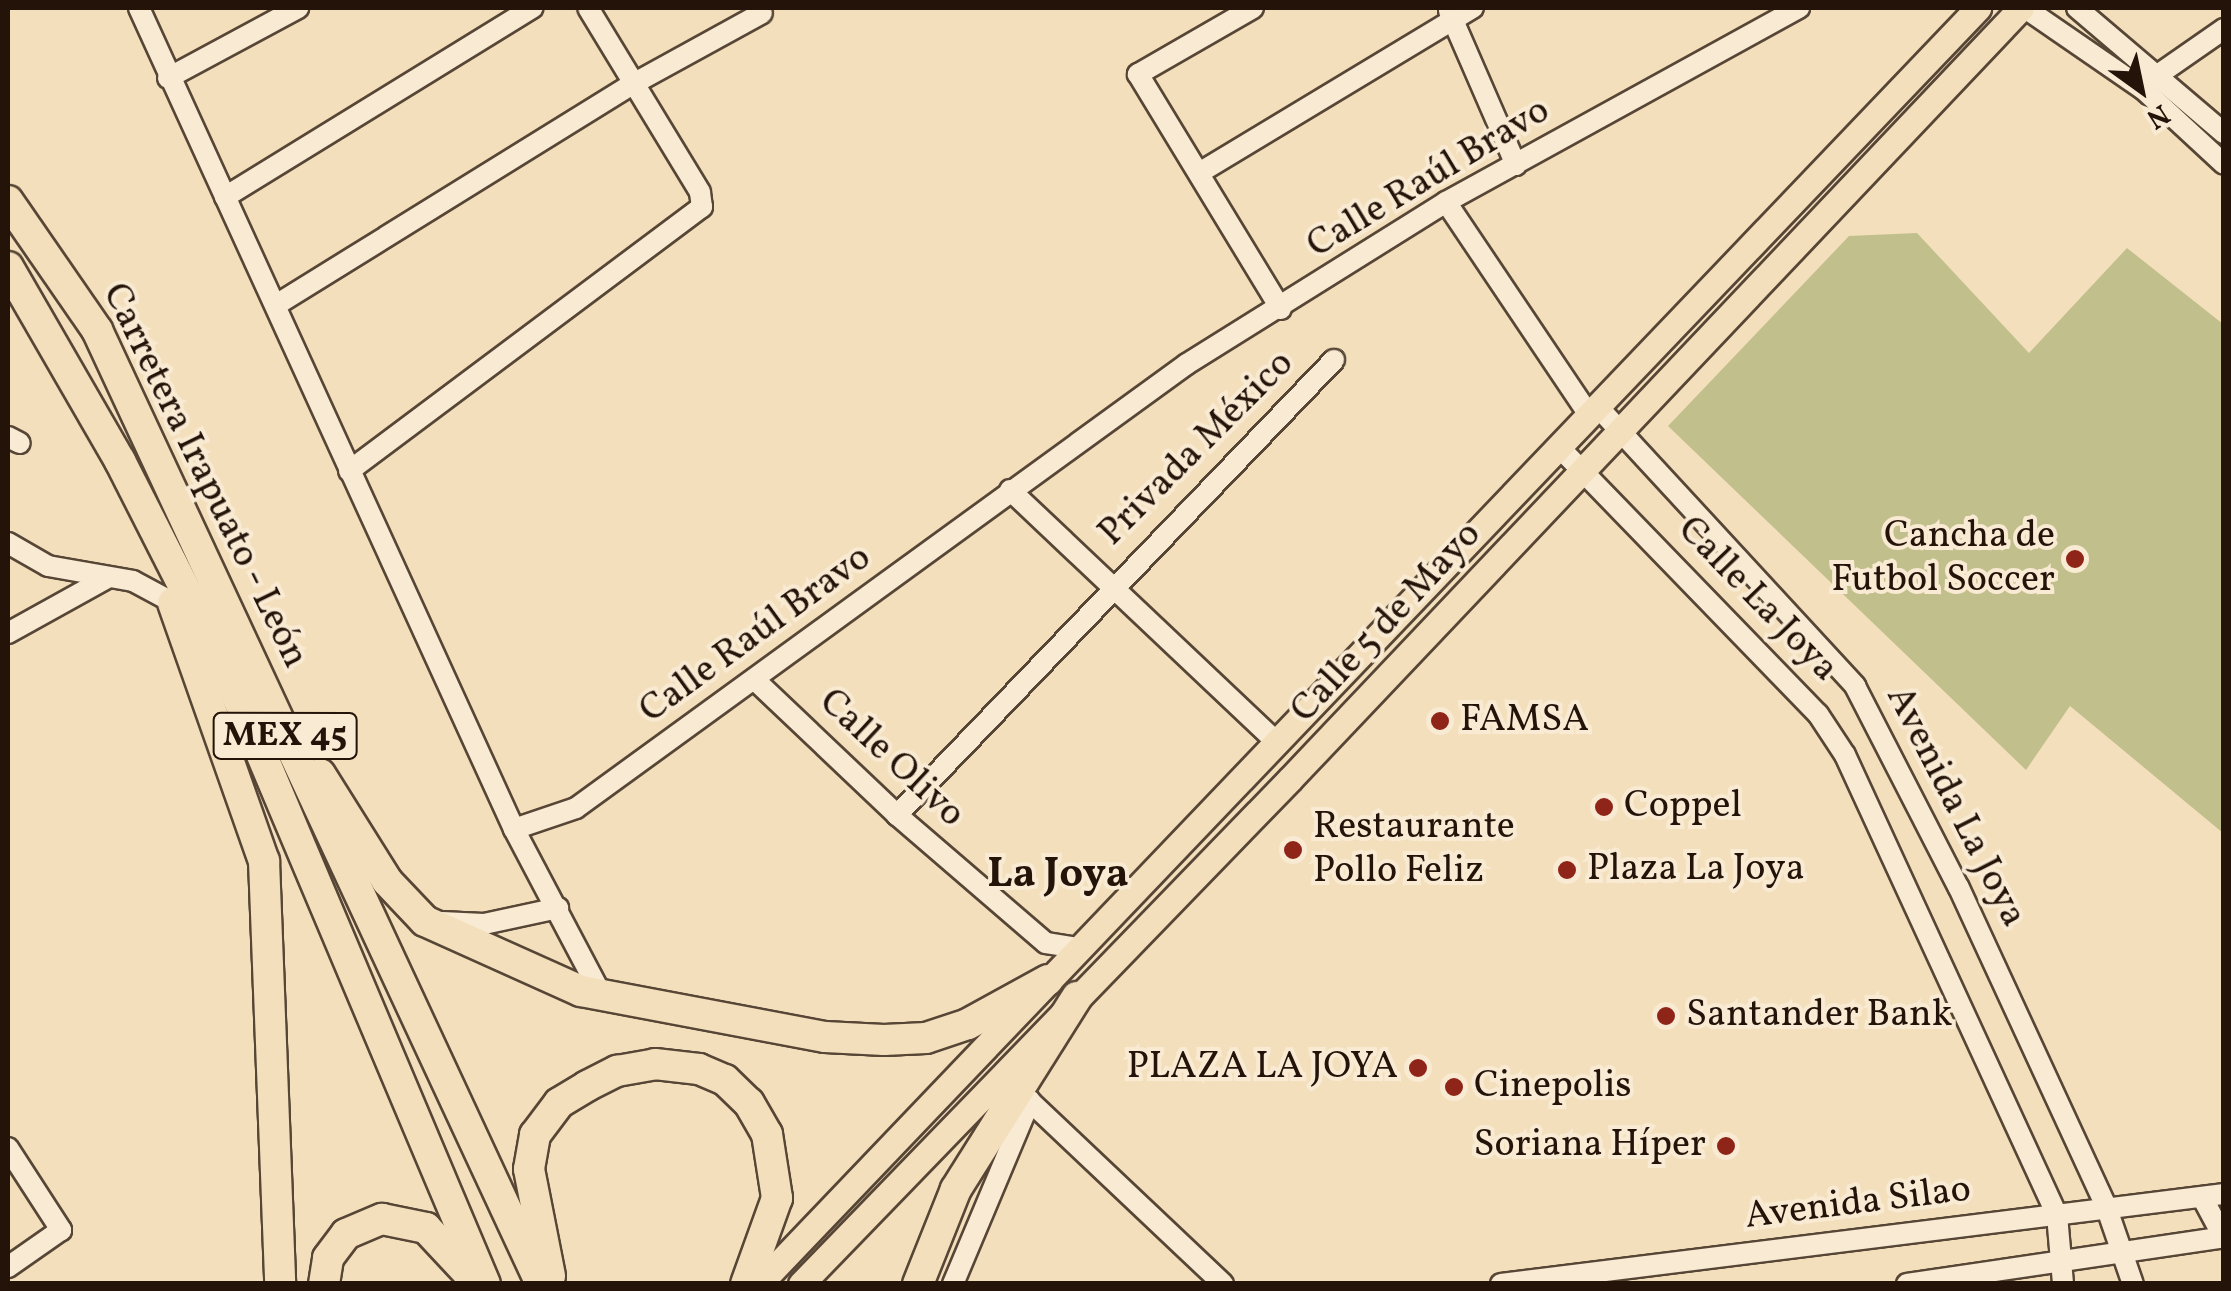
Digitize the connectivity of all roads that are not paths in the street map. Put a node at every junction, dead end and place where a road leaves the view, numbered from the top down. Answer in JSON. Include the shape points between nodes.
{"nodes":[{"id":1,"x":139,"y":8,"type":"edge"},
{"id":2,"x":298,"y":8,"type":"edge"},
{"id":3,"x":532,"y":8,"type":"edge"},
{"id":4,"x":588,"y":8,"type":"edge"},
{"id":5,"x":1254,"y":8,"type":"edge"},
{"id":6,"x":1473,"y":8,"type":"edge"},
{"id":7,"x":1800,"y":8,"type":"edge"},
{"id":8,"x":2023,"y":8,"type":"edge"},
{"id":9,"x":2077,"y":8,"type":"edge"},
{"id":10,"x":1968,"y":11,"type":"edge"},
{"id":11,"x":762,"y":13,"type":"dead end"},
{"id":12,"x":1451,"y":13,"type":"edge"},
{"id":13,"x":2224,"y":28,"type":"edge"},
{"id":14,"x":1991,"y":43,"type":"junction"},
{"id":15,"x":2158,"y":71,"type":"junction"},
{"id":16,"x":168,"y":78,"type":"junction"},
{"id":17,"x":633,"y":84,"type":"junction"},
{"id":18,"x":2143,"y":89,"type":"junction"},
{"id":19,"x":2224,"y":133,"type":"edge"},
{"id":20,"x":2224,"y":164,"type":"edge"},
{"id":21,"x":1516,"y":165,"type":"junction"},
{"id":22,"x":1199,"y":173,"type":"junction"},
{"id":23,"x":225,"y":197,"type":"junction"},
{"id":24,"x":8,"y":201,"type":"edge"},
{"id":25,"x":1446,"y":202,"type":"junction"},
{"id":26,"x":8,"y":268,"type":"edge"},
{"id":27,"x":276,"y":305,"type":"junction"},
{"id":28,"x":1281,"y":309,"type":"junction"},
{"id":29,"x":1334,"y":360,"type":"dead end"},
{"id":30,"x":78,"y":385,"type":"junction"},
{"id":31,"x":1593,"y":411,"type":"junction"},
{"id":32,"x":1620,"y":431,"type":"junction"},
{"id":33,"x":1559,"y":447,"type":"junction"},
{"id":34,"x":349,"y":470,"type":"junction"},
{"id":35,"x":1582,"y":470,"type":"junction"},
{"id":36,"x":1010,"y":490,"type":"junction"},
{"id":37,"x":8,"y":543,"type":"edge"},
{"id":38,"x":109,"y":577,"type":"junction"},
{"id":39,"x":1110,"y":587,"type":"junction"},
{"id":40,"x":174,"y":604,"type":"junction"},
{"id":41,"x":8,"y":634,"type":"edge"},
{"id":42,"x":256,"y":676,"type":"junction"},
{"id":43,"x":756,"y":681,"type":"junction"},
{"id":44,"x":1273,"y":739,"type":"junction"},
{"id":45,"x":896,"y":816,"type":"junction"},
{"id":46,"x":514,"y":829,"type":"junction"},
{"id":47,"x":558,"y":908,"type":"junction"},
{"id":48,"x":425,"y":921,"type":"junction"},
{"id":49,"x":1079,"y":948,"type":"junction"},
{"id":50,"x":1048,"y":980,"type":"junction"},
{"id":51,"x":601,"y":994,"type":"junction"},
{"id":52,"x":1077,"y":997,"type":"junction"},
{"id":53,"x":1024,"y":1096,"type":"junction"},
{"id":54,"x":8,"y":1148,"type":"edge"},
{"id":55,"x":2213,"y":1196,"type":"edge"},
{"id":56,"x":2107,"y":1209,"type":"junction"},
{"id":57,"x":2057,"y":1215,"type":"junction"},
{"id":58,"x":2223,"y":1237,"type":"edge"},
{"id":59,"x":2118,"y":1253,"type":"junction"},
{"id":60,"x":8,"y":1267,"type":"edge"},
{"id":61,"x":2062,"y":1273,"type":"edge"},
{"id":62,"x":1587,"y":1278,"type":"edge"},
{"id":63,"x":1917,"y":1283,"type":"edge"},
{"id":64,"x":280,"y":1284,"type":"edge"},
{"id":65,"x":324,"y":1284,"type":"edge"},
{"id":66,"x":476,"y":1284,"type":"edge"},
{"id":67,"x":485,"y":1284,"type":"edge"},
{"id":68,"x":541,"y":1284,"type":"edge"},
{"id":69,"x":552,"y":1284,"type":"edge"},
{"id":70,"x":746,"y":1284,"type":"edge"},
{"id":71,"x":759,"y":1284,"type":"edge"},
{"id":72,"x":801,"y":1284,"type":"edge"},
{"id":73,"x":918,"y":1284,"type":"edge"},
{"id":74,"x":952,"y":1284,"type":"edge"},
{"id":75,"x":1223,"y":1284,"type":"edge"},
{"id":76,"x":1502,"y":1284,"type":"edge"},
{"id":77,"x":1907,"y":1284,"type":"edge"},
{"id":78,"x":2133,"y":1284,"type":"edge"}],
"edges":[{"from":1,"to":16,"type":"street"},
{"from":2,"to":16,"type":"street"},
{"from":3,"to":23,"type":"street"},
{"from":4,"to":17,"type":"street"},
{"from":5,"to":22,"type":"street","via":[[1138,74]]},
{"from":6,"to":12,"type":"street"},
{"from":7,"to":21,"type":"street","name":"Calle Raúl Bravo"},
{"from":8,"to":14,"type":"main road","name":"Calle 5 de Mayo"},
{"from":8,"to":18,"type":"street"},
{"from":9,"to":15,"type":"street"},
{"from":10,"to":14,"type":"street"},
{"from":10,"to":31,"type":"main road","name":"Calle 5 de Mayo"},
{"from":11,"to":17,"type":"street"},
{"from":12,"to":21,"type":"street"},
{"from":12,"to":22,"type":"street"},
{"from":13,"to":15,"type":"street"},
{"from":14,"to":32,"type":"main road","name":"Calle 5 de Mayo"},
{"from":15,"to":18,"type":"street"},
{"from":15,"to":19,"type":"street"},
{"from":16,"to":23,"type":"street"},
{"from":17,"to":27,"type":"street"},
{"from":17,"to":34,"type":"street","via":[[700,192],[702,207]]},
{"from":18,"to":20,"type":"street"},
{"from":21,"to":25,"type":"street","name":"Calle Raúl Bravo"},
{"from":22,"to":28,"type":"street"},
{"from":23,"to":27,"type":"street"},
{"from":24,"to":42,"type":"highway","name":"Carretera Irapuato - León","number":"MEX 45","via":[[97,330]]},
{"from":25,"to":28,"type":"street","name":"Calle Raúl Bravo"},
{"from":25,"to":31,"type":"street"},
{"from":26,"to":30,"type":"highway","name":"Carretera Irapuato - León","number":"MEX 45"},
{"from":27,"to":34,"type":"street"},
{"from":28,"to":36,"type":"street","name":"Calle Raúl Bravo","via":[[1187,364]]},
{"from":29,"to":39,"type":"street","name":"Privada México"},
{"from":30,"to":40,"type":"highway"},
{"from":30,"to":67,"type":"highway","name":"Carretera Irapuato - León","number":"MEX 45","via":[[226,670]]},
{"from":31,"to":32,"type":"street","name":"Avenida La Joya"},
{"from":31,"to":33,"type":"main road","name":"Calle 5 de Mayo"},
{"from":32,"to":35,"type":"main road","name":"Calle 5 de Mayo"},
{"from":32,"to":56,"type":"street","name":"Avenida La Joya","via":[[1855,686],[1944,856]]},
{"from":33,"to":35,"type":"street","name":"Calle La Joya"},
{"from":33,"to":44,"type":"main road","name":"Calle 5 de Mayo"},
{"from":34,"to":46,"type":"street"},
{"from":35,"to":52,"type":"main road","name":"Calle 5 de Mayo"},
{"from":35,"to":57,"type":"street","name":"Calle La Joya","via":[[1818,714],[1845,755]]},
{"from":36,"to":39,"type":"street"},
{"from":36,"to":43,"type":"street","name":"Calle Raúl Bravo"},
{"from":37,"to":38,"type":"street","via":[[48,566]]},
{"from":38,"to":40,"type":"street","via":[[133,580]]},
{"from":38,"to":41,"type":"street"},
{"from":39,"to":44,"type":"street"},
{"from":39,"to":45,"type":"street","name":"Privada México"},
{"from":40,"to":64,"type":"highway","via":[[264,861]]},
{"from":42,"to":48,"type":"highway","via":[[387,880]]},
{"from":42,"to":68,"type":"highway","name":"Carretera Irapuato - León","number":"MEX 45"},
{"from":43,"to":45,"type":"street","name":"Calle Olivo"},
{"from":43,"to":46,"type":"street","name":"Calle Raúl Bravo","via":[[576,808]]},
{"from":44,"to":49,"type":"main road","name":"Calle 5 de Mayo"},
{"from":45,"to":49,"type":"street","name":"Calle Olivo","via":[[1046,943]]},
{"from":46,"to":47,"type":"street"},
{"from":47,"to":48,"type":"street","via":[[484,924]]},
{"from":47,"to":51,"type":"street"},
{"from":48,"to":51,"type":"highway","via":[[522,968]]},
{"from":49,"to":50,"type":"main road","name":"Calle 5 de Mayo"},
{"from":50,"to":51,"type":"highway","via":[[968,1024],[926,1038],[884,1040],[825,1037]]},
{"from":50,"to":71,"type":"main road","name":"Calle 5 de Mayo"},
{"from":52,"to":53,"type":"highway"},
{"from":52,"to":72,"type":"main road","name":"Calle 5 de Mayo"},
{"from":53,"to":73,"type":"highway","via":[[956,1189]]},
{"from":53,"to":74,"type":"street"},
{"from":53,"to":75,"type":"street"},
{"from":54,"to":60,"type":"street","via":[[62,1230]]},
{"from":55,"to":56,"type":"street","name":"Avenida Silao"},
{"from":55,"to":58,"type":"street"},
{"from":56,"to":57,"type":"street","name":"Avenida Silao"},
{"from":56,"to":59,"type":"street","name":"Avenida La Joya"},
{"from":57,"to":61,"type":"street","name":"Calle La Joya"},
{"from":57,"to":62,"type":"street","name":"Avenida Silao"},
{"from":58,"to":59,"type":"street"},
{"from":59,"to":61,"type":"street"},
{"from":59,"to":78,"type":"street","name":"Avenida La Joya"},
{"from":61,"to":63,"type":"street"},
{"from":62,"to":76,"type":"street","name":"Avenida Silao"},
{"from":63,"to":77,"type":"street"},
{"from":65,"to":66,"type":"highway","via":[[328,1258],[346,1234],[382,1220],[426,1228]]},
{"from":69,"to":70,"type":"highway","via":[[529,1168],[535,1135],[559,1103],[586,1086],[655,1064],[725,1080],[749,1102],[767,1134],[777,1198]]}]}
